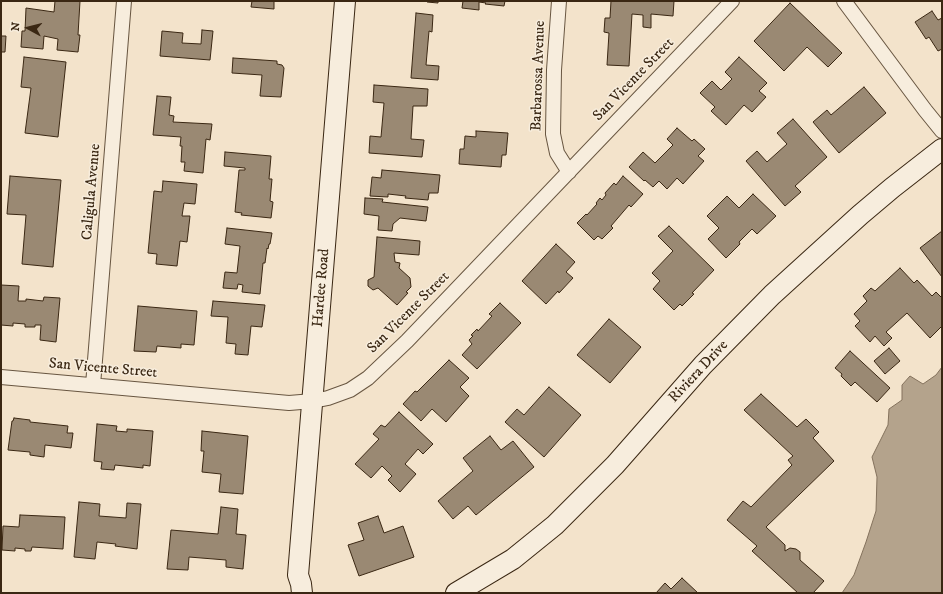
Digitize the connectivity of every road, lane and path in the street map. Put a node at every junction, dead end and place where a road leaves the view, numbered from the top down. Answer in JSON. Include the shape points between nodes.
{"nodes":[{"id":1,"x":124,"y":1,"type":"edge"},
{"id":2,"x":345,"y":1,"type":"edge"},
{"id":3,"x":559,"y":1,"type":"edge"},
{"id":4,"x":732,"y":1,"type":"edge"},
{"id":5,"x":844,"y":1,"type":"edge"},
{"id":6,"x":942,"y":131,"type":"edge"},
{"id":7,"x":942,"y":149,"type":"edge"},
{"id":8,"x":569,"y":172,"type":"junction"},
{"id":9,"x":1,"y":377,"type":"edge"},
{"id":10,"x":93,"y":385,"type":"junction"},
{"id":11,"x":313,"y":401,"type":"junction"},
{"id":12,"x":297,"y":587,"type":"edge"},
{"id":13,"x":456,"y":593,"type":"edge"}],
"edges":[{"from":1,"to":10,"type":"street","name":"Caligula Avenue"},
{"from":2,"to":11,"type":"street","name":"Hardee Road"},
{"from":3,"to":8,"type":"street","name":"Barbarossa Avenue","via":[[553,134],[557,153]]},
{"from":4,"to":8,"type":"street","name":"San Vicente Street"},
{"from":5,"to":6,"type":"street"},
{"from":7,"to":13,"type":"street","name":"Riviera Drive","via":[[860,215],[772,295],[704,365],[615,465],[554,525],[513,560]]},
{"from":8,"to":11,"type":"street","name":"San Vicente Street","via":[[407,341],[368,378],[342,394]]},
{"from":9,"to":10,"type":"street","name":"San Vicente Street"},
{"from":10,"to":11,"type":"street","name":"San Vicente Street","via":[[289,402]]},
{"from":11,"to":12,"type":"street","name":"Hardee Road"}]}
